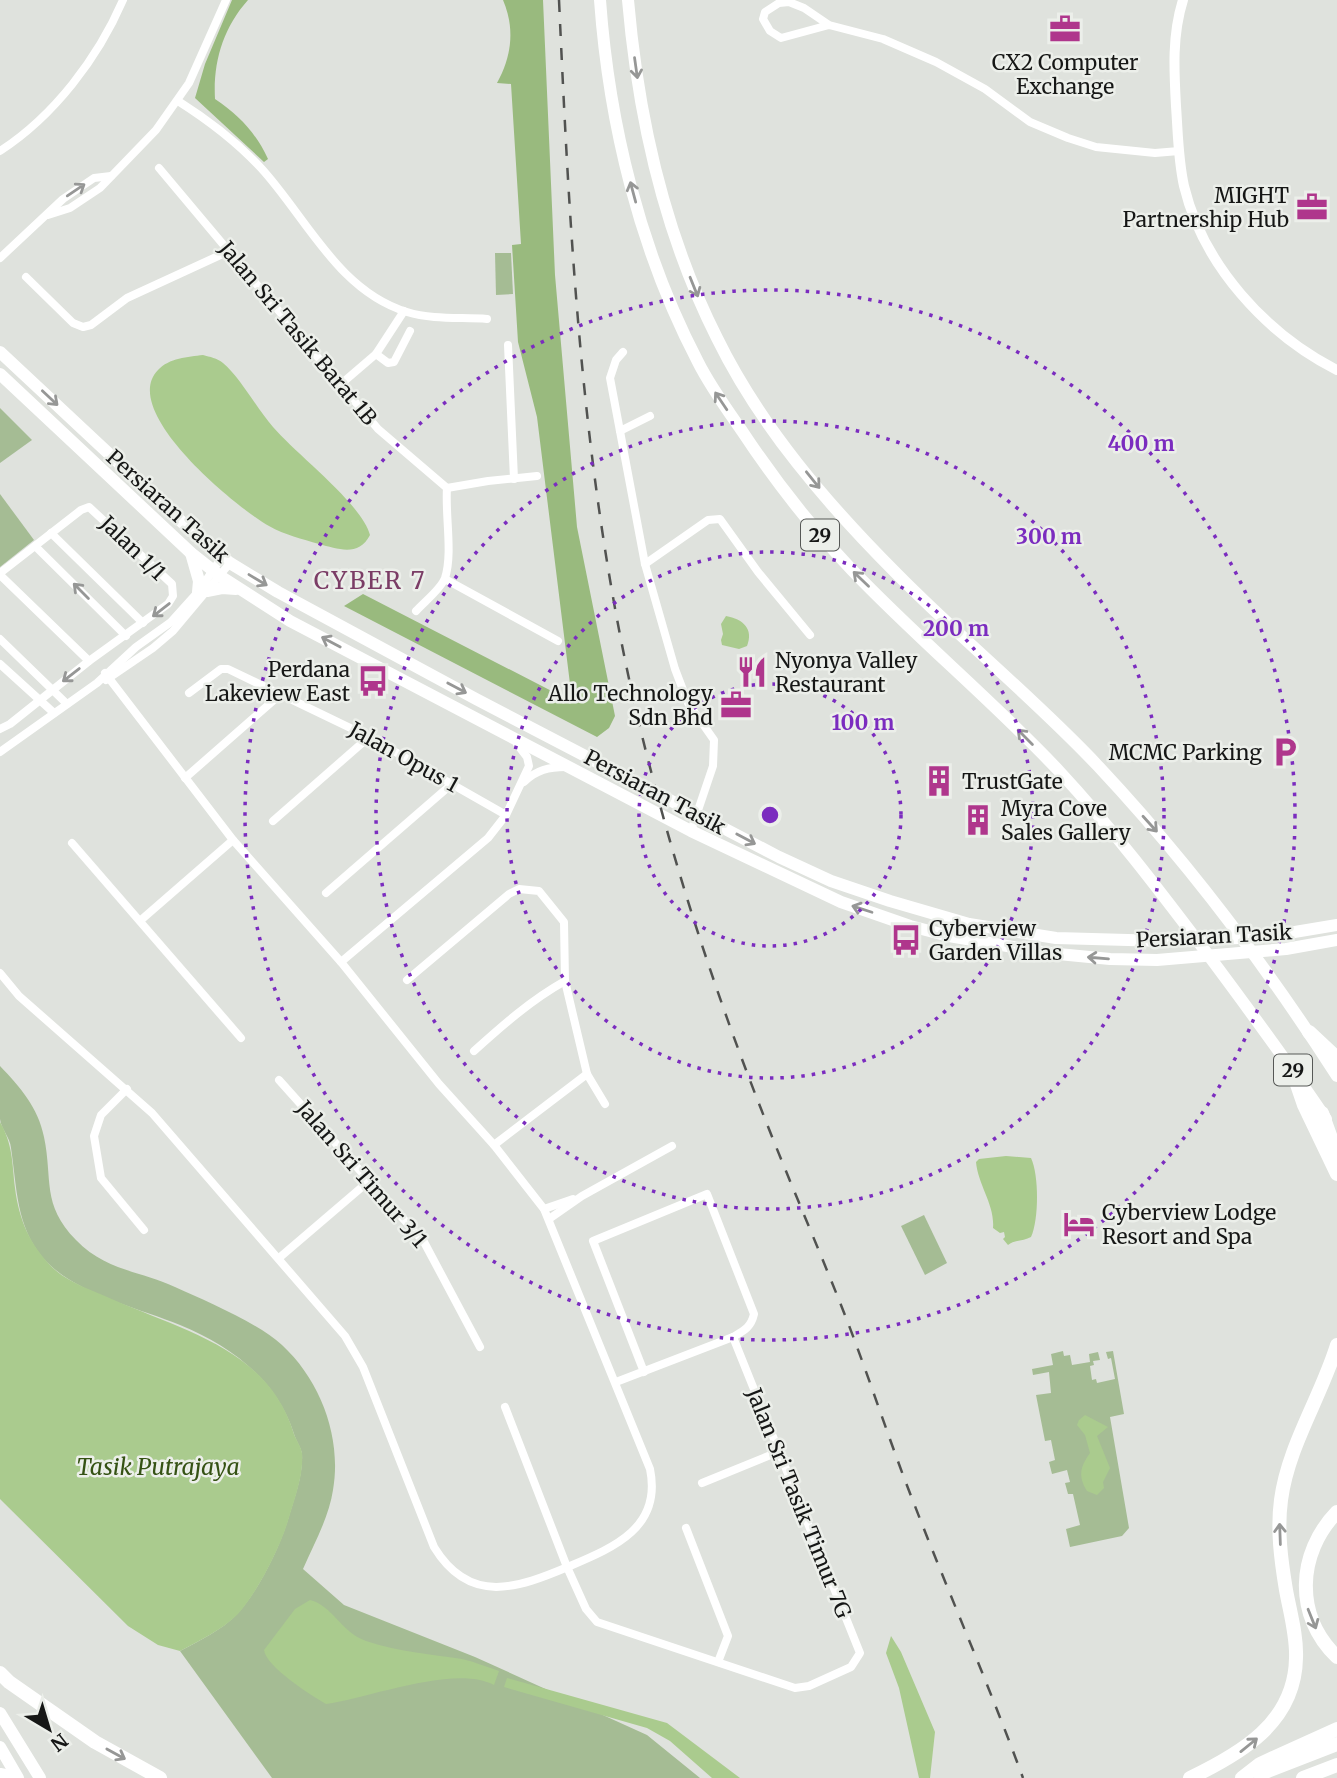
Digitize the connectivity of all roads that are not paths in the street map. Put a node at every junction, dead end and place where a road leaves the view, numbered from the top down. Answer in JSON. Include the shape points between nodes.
{"nodes":[{"id":1,"x":123,"y":0,"type":"edge"},
{"id":2,"x":226,"y":0,"type":"edge"},
{"id":3,"x":600,"y":0,"type":"edge"},
{"id":4,"x":628,"y":0,"type":"edge"},
{"id":5,"x":1183,"y":0,"type":"edge"},
{"id":6,"x":829,"y":25,"type":"junction"},
{"id":7,"x":177,"y":101,"type":"junction"},
{"id":8,"x":0,"y":151,"type":"edge"},
{"id":9,"x":1179,"y":151,"type":"junction"},
{"id":10,"x":159,"y":168,"type":"dead end"},
{"id":11,"x":229,"y":251,"type":"junction"},
{"id":12,"x":0,"y":258,"type":"edge"},
{"id":13,"x":26,"y":277,"type":"dead end"},
{"id":14,"x":404,"y":311,"type":"junction"},
{"id":15,"x":487,"y":318,"type":"dead end"},
{"id":16,"x":410,"y":331,"type":"dead end"},
{"id":17,"x":508,"y":345,"type":"dead end"},
{"id":18,"x":0,"y":352,"type":"edge"},
{"id":19,"x":623,"y":352,"type":"dead end"},
{"id":20,"x":376,"y":354,"type":"junction"},
{"id":21,"x":1337,"y":370,"type":"edge"},
{"id":22,"x":0,"y":374,"type":"edge"},
{"id":23,"x":341,"y":384,"type":"junction"},
{"id":24,"x":650,"y":416,"type":"dead end"},
{"id":25,"x":620,"y":431,"type":"junction"},
{"id":26,"x":537,"y":476,"type":"dead end"},
{"id":27,"x":514,"y":479,"type":"junction"},
{"id":28,"x":447,"y":488,"type":"junction"},
{"id":29,"x":51,"y":533,"type":"junction"},
{"id":30,"x":36,"y":546,"type":"junction"},
{"id":31,"x":191,"y":553,"type":"junction"},
{"id":32,"x":226,"y":560,"type":"junction"},
{"id":33,"x":645,"y":564,"type":"junction"},
{"id":34,"x":216,"y":573,"type":"junction"},
{"id":35,"x":0,"y":574,"type":"edge"},
{"id":36,"x":445,"y":579,"type":"junction"},
{"id":37,"x":239,"y":589,"type":"junction"},
{"id":38,"x":202,"y":591,"type":"junction"},
{"id":39,"x":416,"y":611,"type":"dead end"},
{"id":40,"x":144,"y":623,"type":"junction"},
{"id":41,"x":810,"y":635,"type":"dead end"},
{"id":42,"x":126,"y":636,"type":"junction"},
{"id":43,"x":0,"y":639,"type":"edge"},
{"id":44,"x":558,"y":641,"type":"dead end"},
{"id":45,"x":89,"y":661,"type":"junction"},
{"id":46,"x":0,"y":664,"type":"edge"},
{"id":47,"x":108,"y":676,"type":"junction"},
{"id":48,"x":52,"y":690,"type":"junction"},
{"id":49,"x":189,"y":693,"type":"dead end"},
{"id":50,"x":282,"y":693,"type":"junction"},
{"id":51,"x":39,"y":699,"type":"junction"},
{"id":52,"x":67,"y":704,"type":"junction"},
{"id":53,"x":54,"y":713,"type":"junction"},
{"id":54,"x":0,"y":729,"type":"edge"},
{"id":55,"x":509,"y":735,"type":"junction"},
{"id":56,"x":369,"y":737,"type":"junction"},
{"id":57,"x":0,"y":752,"type":"edge"},
{"id":58,"x":572,"y":767,"type":"junction"},
{"id":59,"x":185,"y":778,"type":"junction"},
{"id":60,"x":453,"y":783,"type":"junction"},
{"id":61,"x":520,"y":786,"type":"junction"},
{"id":62,"x":698,"y":814,"type":"junction"},
{"id":63,"x":506,"y":815,"type":"junction"},
{"id":64,"x":274,"y":821,"type":"dead end"},
{"id":65,"x":691,"y":831,"type":"junction"},
{"id":66,"x":233,"y":839,"type":"junction"},
{"id":67,"x":72,"y":843,"type":"dead end"},
{"id":68,"x":326,"y":893,"type":"dead end"},
{"id":69,"x":141,"y":920,"type":"junction"},
{"id":70,"x":1337,"y":926,"type":"edge"},
{"id":71,"x":1337,"y":940,"type":"edge"},
{"id":72,"x":341,"y":962,"type":"junction"},
{"id":73,"x":0,"y":973,"type":"edge"},
{"id":74,"x":407,"y":980,"type":"dead end"},
{"id":75,"x":565,"y":982,"type":"junction"},
{"id":76,"x":1309,"y":1032,"type":"junction"},
{"id":77,"x":241,"y":1038,"type":"dead end"},
{"id":78,"x":474,"y":1051,"type":"dead end"},
{"id":79,"x":1337,"y":1058,"type":"edge"},
{"id":80,"x":1291,"y":1068,"type":"junction"},
{"id":81,"x":587,"y":1074,"type":"junction"},
{"id":82,"x":1337,"y":1076,"type":"edge"},
{"id":83,"x":279,"y":1080,"type":"dead end"},
{"id":84,"x":127,"y":1089,"type":"junction"},
{"id":85,"x":605,"y":1104,"type":"dead end"},
{"id":86,"x":1322,"y":1113,"type":"junction"},
{"id":87,"x":1337,"y":1135,"type":"edge"},
{"id":88,"x":494,"y":1145,"type":"junction"},
{"id":89,"x":672,"y":1146,"type":"dead end"},
{"id":90,"x":1337,"y":1153,"type":"edge"},
{"id":91,"x":1337,"y":1174,"type":"edge"},
{"id":92,"x":369,"y":1181,"type":"junction"},
{"id":93,"x":582,"y":1196,"type":"junction"},
{"id":94,"x":544,"y":1209,"type":"junction"},
{"id":95,"x":549,"y":1219,"type":"junction"},
{"id":96,"x":144,"y":1230,"type":"dead end"},
{"id":97,"x":279,"y":1258,"type":"junction"},
{"id":98,"x":733,"y":1337,"type":"junction"},
{"id":99,"x":1337,"y":1345,"type":"edge"},
{"id":100,"x":480,"y":1347,"type":"dead end"},
{"id":101,"x":644,"y":1372,"type":"junction"},
{"id":102,"x":616,"y":1382,"type":"junction"},
{"id":103,"x":505,"y":1407,"type":"dead end"},
{"id":104,"x":779,"y":1452,"type":"junction"},
{"id":105,"x":702,"y":1483,"type":"dead end"},
{"id":106,"x":1337,"y":1512,"type":"edge"},
{"id":107,"x":686,"y":1528,"type":"dead end"},
{"id":108,"x":567,"y":1567,"type":"junction"},
{"id":109,"x":1337,"y":1657,"type":"edge"},
{"id":110,"x":718,"y":1662,"type":"junction"},
{"id":111,"x":0,"y":1673,"type":"edge"},
{"id":112,"x":0,"y":1713,"type":"edge"},
{"id":113,"x":1337,"y":1729,"type":"edge"},
{"id":114,"x":1337,"y":1744,"type":"edge"},
{"id":115,"x":0,"y":1747,"type":"edge"},
{"id":116,"x":1337,"y":1765,"type":"edge"},
{"id":117,"x":0,"y":1775,"type":"edge"},
{"id":118,"x":17,"y":1778,"type":"edge"},
{"id":119,"x":40,"y":1778,"type":"edge"},
{"id":120,"x":160,"y":1778,"type":"edge"},
{"id":121,"x":1189,"y":1778,"type":"edge"},
{"id":122,"x":1242,"y":1778,"type":"edge"},
{"id":123,"x":1248,"y":1778,"type":"edge"},
{"id":124,"x":1303,"y":1778,"type":"edge"}],
"edges":[{"from":1,"to":8,"type":"street","via":[[99,47],[61,96]]},
{"from":2,"to":7,"type":"street"},
{"from":80,"to":3,"type":"main road","number":"29","one_way":true,"via":[[1139,864],[1060,772],[817,532],[713,390],[677,318],[642,226],[609,86]]},
{"from":4,"to":76,"type":"main road","number":"29","one_way":true,"via":[[638,82],[663,198],[705,313],[741,380],[809,476],[870,547],[1098,766],[1170,847]]},
{"from":5,"to":9,"type":"street","via":[[1174,51]]},
{"from":6,"to":6,"type":"street","via":[[782,38],[770,32],[763,19],[771,7],[789,2]]},
{"from":6,"to":9,"type":"street","via":[[883,39],[936,62],[985,89],[1030,122],[1068,138],[1096,147]]},
{"from":7,"to":12,"type":"street","via":[[139,150],[111,176],[94,178],[63,199]]},
{"from":7,"to":14,"type":"street","via":[[224,132],[261,168],[354,281]]},
{"from":9,"to":21,"type":"street","via":[[1197,221],[1220,267],[1262,317],[1304,351]]},
{"from":10,"to":11,"type":"street","name":"Jalan Sri Tasik Barat 1B"},
{"from":11,"to":13,"type":"street","via":[[127,298],[83,327]]},
{"from":11,"to":23,"type":"street","name":"Jalan Sri Tasik Barat 1B"},
{"from":14,"to":15,"type":"street","via":[[433,317]]},
{"from":14,"to":20,"type":"street"},
{"from":16,"to":20,"type":"street","via":[[394,362]]},
{"from":17,"to":27,"type":"street"},
{"from":18,"to":32,"type":"main road","name":"Persiaran Tasik","one_way":true},
{"from":19,"to":25,"type":"street","via":[[610,378]]},
{"from":20,"to":23,"type":"street"},
{"from":22,"to":31,"type":"main road","name":"Persiaran Tasik"},
{"from":23,"to":28,"type":"street","name":"Jalan Sri Tasik Barat 1B","via":[[378,429]]},
{"from":24,"to":25,"type":"street"},
{"from":25,"to":33,"type":"street"},
{"from":26,"to":27,"type":"street"},
{"from":27,"to":28,"type":"street"},
{"from":28,"to":36,"type":"street"},
{"from":29,"to":30,"type":"street"},
{"from":29,"to":40,"type":"street"},
{"from":29,"to":40,"type":"street","name":"Jalan 1/1","one_way":true,"via":[[89,508],[172,584],[172,601]]},
{"from":30,"to":35,"type":"street"},
{"from":42,"to":30,"type":"street","one_way":true},
{"from":31,"to":34,"type":"main road","name":"Persiaran Tasik"},
{"from":31,"to":38,"type":"main road"},
{"from":32,"to":34,"type":"street"},
{"from":32,"to":62,"type":"main road","name":"Persiaran Tasik","one_way":true,"via":[[278,593]]},
{"from":33,"to":41,"type":"street","via":[[708,520],[720,519]]},
{"from":33,"to":62,"type":"street","via":[[688,703],[714,740],[713,766]]},
{"from":34,"to":37,"type":"main road","name":"Persiaran Tasik"},
{"from":34,"to":38,"type":"street"},
{"from":35,"to":45,"type":"street"},
{"from":36,"to":39,"type":"street"},
{"from":36,"to":44,"type":"street"},
{"from":37,"to":38,"type":"main road"},
{"from":55,"to":37,"type":"main road","name":"Persiaran Tasik","one_way":true,"via":[[290,621]]},
{"from":38,"to":47,"type":"street","via":[[153,648]]},
{"from":40,"to":42,"type":"street"},
{"from":42,"to":45,"type":"street"},
{"from":43,"to":48,"type":"street"},
{"from":45,"to":48,"type":"street","one_way":true},
{"from":46,"to":51,"type":"street"},
{"from":47,"to":52,"type":"street"},
{"from":47,"to":59,"type":"street"},
{"from":48,"to":51,"type":"street"},
{"from":48,"to":52,"type":"street"},
{"from":49,"to":50,"type":"street","name":"Jalan Opus 1","via":[[228,668]]},
{"from":50,"to":56,"type":"street","name":"Jalan Opus 1"},
{"from":50,"to":59,"type":"street"},
{"from":51,"to":53,"type":"street"},
{"from":51,"to":54,"type":"street"},
{"from":52,"to":53,"type":"street"},
{"from":53,"to":57,"type":"street"},
{"from":55,"to":58,"type":"main road","name":"Persiaran Tasik"},
{"from":55,"to":61,"type":"street","via":[[523,750],[529,766]]},
{"from":56,"to":60,"type":"street","name":"Jalan Opus 1"},
{"from":56,"to":64,"type":"street"},
{"from":58,"to":61,"type":"street","via":[[538,771]]},
{"from":58,"to":65,"type":"main road","name":"Persiaran Tasik"},
{"from":59,"to":66,"type":"street"},
{"from":60,"to":63,"type":"street","name":"Jalan Opus 1"},
{"from":60,"to":68,"type":"street"},
{"from":61,"to":63,"type":"street"},
{"from":62,"to":65,"type":"street"},
{"from":62,"to":70,"type":"main road","name":"Persiaran Tasik","one_way":true,"via":[[831,881],[931,914],[1005,931],[1056,938],[1164,941],[1265,937]]},
{"from":63,"to":72,"type":"street","via":[[488,838]]},
{"from":71,"to":65,"type":"main road","name":"Persiaran Tasik","one_way":true,"via":[[1157,960],[1048,953],[910,926],[841,902]]},
{"from":66,"to":69,"type":"street"},
{"from":66,"to":72,"type":"street"},
{"from":67,"to":69,"type":"street"},
{"from":69,"to":77,"type":"street"},
{"from":72,"to":88,"type":"street"},
{"from":73,"to":84,"type":"street","via":[[19,996]]},
{"from":74,"to":75,"type":"street","via":[[519,889],[540,891],[564,922]]},
{"from":75,"to":78,"type":"street","via":[[513,1016]]},
{"from":75,"to":81,"type":"street"},
{"from":76,"to":79,"type":"highway"},
{"from":76,"to":82,"type":"main road","number":"29"},
{"from":80,"to":86,"type":"main road","number":"29"},
{"from":80,"to":91,"type":"highway"},
{"from":81,"to":85,"type":"street"},
{"from":81,"to":88,"type":"street"},
{"from":83,"to":92,"type":"street","name":"Jalan Sri Timur 3/1"},
{"from":84,"to":96,"type":"street","via":[[97,1121],[94,1136],[101,1178]]},
{"from":84,"to":97,"type":"street"},
{"from":86,"to":87,"type":"main road","number":"29"},
{"from":86,"to":90,"type":"highway"},
{"from":88,"to":94,"type":"street"},
{"from":89,"to":93,"type":"street"},
{"from":92,"to":97,"type":"street"},
{"from":92,"to":100,"type":"street","name":"Jalan Sri Timur 3/1","via":[[431,1253]]},
{"from":93,"to":94,"type":"street"},
{"from":93,"to":95,"type":"street"},
{"from":94,"to":95,"type":"street"},
{"from":95,"to":102,"type":"street"},
{"from":97,"to":108,"type":"street","via":[[363,1367],[430,1538],[448,1566],[472,1582],[501,1587],[532,1582]]},
{"from":98,"to":101,"type":"street"},
{"from":98,"to":101,"type":"street","via":[[746,1330],[754,1314],[707,1194],[594,1238]]},
{"from":98,"to":104,"type":"street","name":"Jalan Sri Tasik Timur 7G"},
{"from":121,"to":99,"type":"highway","one_way":true,"via":[[1253,1742],[1276,1717],[1291,1689],[1296,1644],[1281,1557],[1281,1497]]},
{"from":101,"to":102,"type":"street"},
{"from":102,"to":108,"type":"street","via":[[650,1469],[650,1499],[642,1521],[620,1543]]},
{"from":103,"to":108,"type":"street"},
{"from":104,"to":105,"type":"street"},
{"from":104,"to":110,"type":"street","name":"Jalan Sri Tasik Timur 7G","via":[[860,1653],[851,1667],[795,1688]]},
{"from":106,"to":109,"type":"highway","one_way":true,"via":[[1313,1546],[1304,1581],[1315,1628]]},
{"from":107,"to":110,"type":"street","via":[[728,1636]]},
{"from":108,"to":110,"type":"street","via":[[597,1622]]},
{"from":111,"to":120,"type":"highway","one_way":true,"via":[[95,1742]]},
{"from":112,"to":119,"type":"main road"},
{"from":113,"to":122,"type":"highway","via":[[1261,1764]]},
{"from":114,"to":123,"type":"highway"},
{"from":115,"to":118,"type":"main road"},
{"from":116,"to":124,"type":"highway"},
{"from":117,"to":118,"type":"highway"}]}
